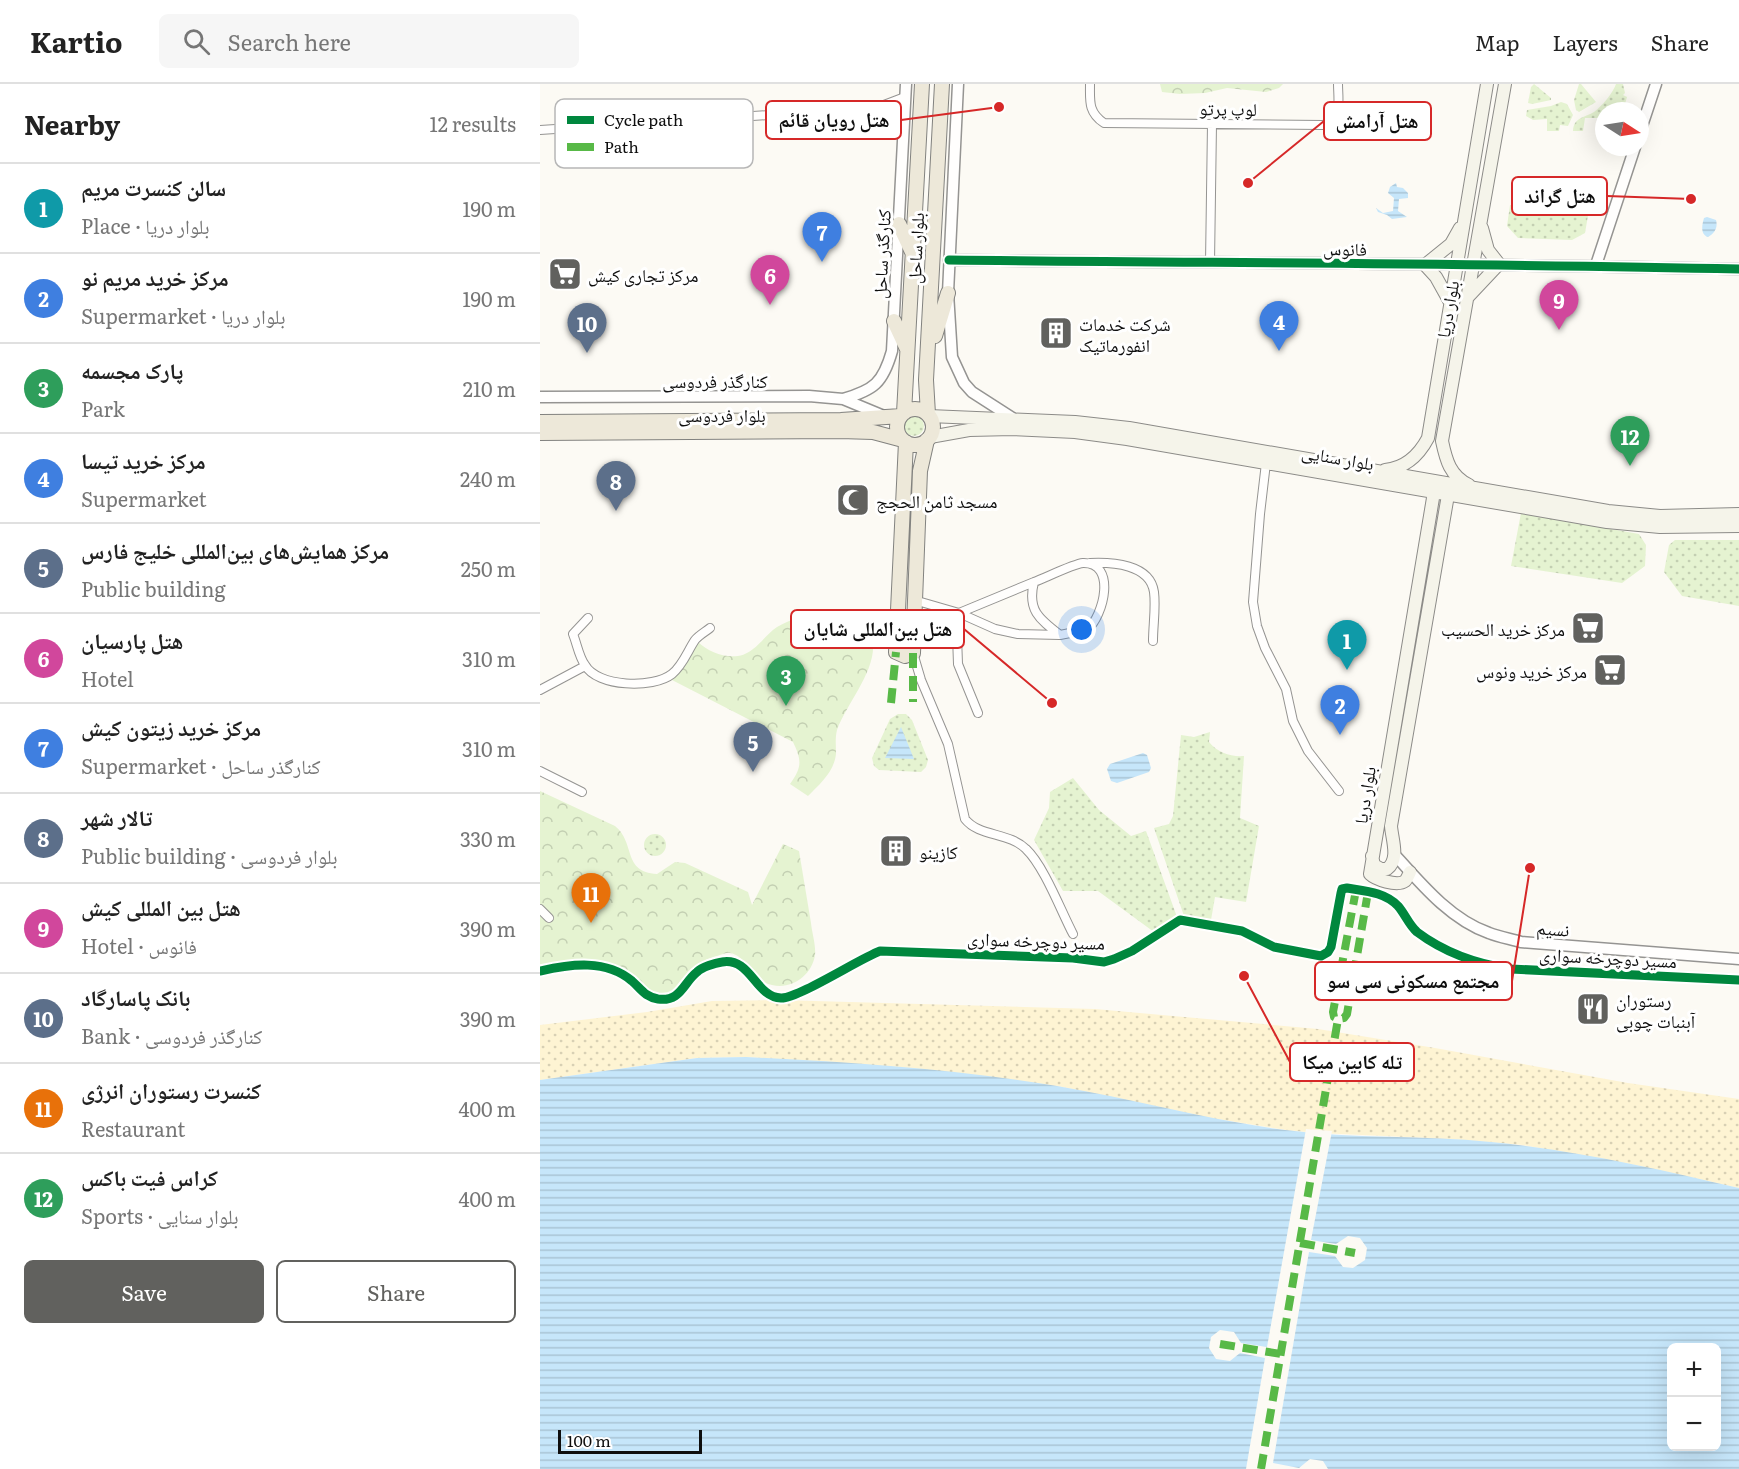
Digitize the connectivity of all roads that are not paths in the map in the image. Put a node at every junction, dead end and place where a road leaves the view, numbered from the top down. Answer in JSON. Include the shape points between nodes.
{"nodes":[{"id":1,"x":906,"y":84,"type":"edge"},
{"id":2,"x":922,"y":84,"type":"edge"},
{"id":3,"x":942,"y":84,"type":"edge"},
{"id":4,"x":958,"y":84,"type":"edge"},
{"id":5,"x":1090,"y":84,"type":"edge"},
{"id":6,"x":1338,"y":84,"type":"edge"},
{"id":7,"x":1486,"y":84,"type":"edge"},
{"id":8,"x":1505,"y":84,"type":"edge"},
{"id":9,"x":1656,"y":84,"type":"edge"},
{"id":10,"x":905,"y":97,"type":"junction"},
{"id":11,"x":1649,"y":105,"type":"edge"},
{"id":12,"x":876,"y":108,"type":"junction"},
{"id":13,"x":753,"y":116,"type":"edge"},
{"id":14,"x":1212,"y":124,"type":"junction"},
{"id":15,"x":904,"y":128,"type":"junction"},
{"id":16,"x":555,"y":129,"type":"edge"},
{"id":17,"x":540,"y":130,"type":"edge"},
{"id":18,"x":1632,"y":156,"type":"edge"},
{"id":19,"x":1463,"y":222,"type":"junction"},
{"id":20,"x":899,"y":224,"type":"junction"},
{"id":21,"x":1482,"y":225,"type":"junction"},
{"id":22,"x":914,"y":256,"type":"junction"},
{"id":23,"x":950,"y":260,"type":"junction"},
{"id":24,"x":1210,"y":263,"type":"junction"},
{"id":25,"x":1499,"y":264,"type":"junction"},
{"id":26,"x":1425,"y":265,"type":"junction"},
{"id":27,"x":1457,"y":265,"type":"junction"},
{"id":28,"x":1474,"y":265,"type":"junction"},
{"id":29,"x":1596,"y":265,"type":"junction"},
{"id":30,"x":1739,"y":269,"type":"edge"},
{"id":31,"x":948,"y":293,"type":"junction"},
{"id":32,"x":1467,"y":299,"type":"junction"},
{"id":33,"x":1451,"y":304,"type":"junction"},
{"id":34,"x":894,"y":321,"type":"junction"},
{"id":35,"x":908,"y":351,"type":"junction"},
{"id":36,"x":928,"y":358,"type":"junction"},
{"id":37,"x":540,"y":397,"type":"edge"},
{"id":38,"x":843,"y":399,"type":"junction"},
{"id":39,"x":902,"y":414,"type":"junction"},
{"id":40,"x":929,"y":415,"type":"junction"},
{"id":41,"x":886,"y":417,"type":"junction"},
{"id":42,"x":1014,"y":419,"type":"junction"},
{"id":43,"x":540,"y":422,"type":"edge"},
{"id":44,"x":540,"y":433,"type":"edge"},
{"id":45,"x":928,"y":438,"type":"junction"},
{"id":46,"x":904,"y":441,"type":"junction"},
{"id":47,"x":1266,"y":463,"type":"junction"},
{"id":48,"x":1374,"y":471,"type":"junction"},
{"id":49,"x":1478,"y":489,"type":"junction"},
{"id":50,"x":1434,"y":492,"type":"junction"},
{"id":51,"x":1448,"y":495,"type":"junction"},
{"id":52,"x":1739,"y":514,"type":"edge"},
{"id":53,"x":1739,"y":526,"type":"edge"},
{"id":54,"x":1082,"y":563,"type":"junction"},
{"id":55,"x":1419,"y":578,"type":"junction"},
{"id":56,"x":1433,"y":580,"type":"junction"},
{"id":57,"x":1034,"y":582,"type":"junction"},
{"id":58,"x":914,"y":600,"type":"junction"},
{"id":59,"x":959,"y":613,"type":"junction"},
{"id":60,"x":588,"y":618,"type":"dead end"},
{"id":61,"x":710,"y":628,"type":"dead end"},
{"id":62,"x":1087,"y":630,"type":"dead end"},
{"id":63,"x":1070,"y":633,"type":"tunnel mouth"},
{"id":64,"x":1060,"y":635,"type":"junction"},
{"id":65,"x":1153,"y":641,"type":"dead end"},
{"id":66,"x":913,"y":653,"type":"junction"},
{"id":67,"x":585,"y":666,"type":"junction"},
{"id":68,"x":540,"y":690,"type":"edge"},
{"id":69,"x":978,"y":714,"type":"dead end"},
{"id":70,"x":1395,"y":716,"type":"junction"},
{"id":71,"x":1409,"y":718,"type":"junction"},
{"id":72,"x":540,"y":771,"type":"edge"},
{"id":73,"x":1339,"y":791,"type":"dead end"},
{"id":74,"x":582,"y":792,"type":"dead end"},
{"id":75,"x":1372,"y":855,"type":"junction"},
{"id":76,"x":1395,"y":855,"type":"junction"},
{"id":77,"x":1410,"y":872,"type":"junction"},
{"id":78,"x":540,"y":909,"type":"edge"},
{"id":79,"x":549,"y":918,"type":"dead end"},
{"id":80,"x":1073,"y":934,"type":"dead end"},
{"id":81,"x":1739,"y":959,"type":"edge"}],
"edges":[{"from":1,"to":10,"type":"street","name":"کنارگذر ساحل"},
{"from":2,"to":22,"type":"main road","name":"بلوار ساحل"},
{"from":3,"to":36,"type":"main road","name":"بلوار ساحل"},
{"from":4,"to":23,"type":"street"},
{"from":5,"to":14,"type":"street","name":"لوپ پرتو","via":[[1090,108],[1104,123]]},
{"from":6,"to":14,"type":"street","name":"لوپ پرتو","via":[[1337,116],[1328,125]]},
{"from":7,"to":19,"type":"main road","name":"بلوار دریا"},
{"from":8,"to":21,"type":"main road","name":"بلوار دریا"},
{"from":9,"to":11,"type":"street"},
{"from":10,"to":12,"type":"street"},
{"from":10,"to":15,"type":"street","name":"کنارگذر ساحل"},
{"from":12,"to":13,"type":"street"},
{"from":12,"to":15,"type":"street"},
{"from":14,"to":24,"type":"street"},
{"from":15,"to":20,"type":"street","name":"کنارگذر ساحل"},
{"from":16,"to":17,"type":"street"},
{"from":18,"to":29,"type":"street"},
{"from":19,"to":26,"type":"main road","via":[[1451,244]]},
{"from":19,"to":27,"type":"main road","name":"بلوار دریا"},
{"from":20,"to":22,"type":"main road"},
{"from":20,"to":34,"type":"street","name":"کنارگذر ساحل"},
{"from":21,"to":25,"type":"main road","via":[[1488,250]]},
{"from":21,"to":28,"type":"main road","name":"بلوار دریا"},
{"from":22,"to":35,"type":"main road","name":"بلوار ساحل"},
{"from":23,"to":24,"type":"street","name":"فانوس"},
{"from":23,"to":31,"type":"street"},
{"from":24,"to":26,"type":"street","name":"فانوس"},
{"from":25,"to":28,"type":"street","name":"فانوس"},
{"from":25,"to":29,"type":"street","name":"فانوس"},
{"from":25,"to":32,"type":"main road"},
{"from":26,"to":27,"type":"street","name":"فانوس"},
{"from":26,"to":33,"type":"main road"},
{"from":27,"to":28,"type":"street","name":"فانوس"},
{"from":27,"to":33,"type":"main road","name":"بلوار دریا"},
{"from":28,"to":32,"type":"main road","name":"بلوار دریا"},
{"from":29,"to":30,"type":"street","name":"فانوس"},
{"from":31,"to":36,"type":"main road"},
{"from":31,"to":42,"type":"street","via":[[952,357],[964,383]]},
{"from":32,"to":49,"type":"main road","name":"بلوار دریا","via":[[1442,441],[1445,458],[1455,476]]},
{"from":33,"to":48,"type":"main road","name":"بلوار دریا","via":[[1423,449],[1408,462],[1390,470]]},
{"from":34,"to":35,"type":"main road"},
{"from":34,"to":38,"type":"street","name":"کنارگذر ساحل","via":[[886,372],[877,383]]},
{"from":35,"to":39,"type":"main road","name":"بلوار ساحل"},
{"from":36,"to":40,"type":"main road","name":"بلوار ساحل"},
{"from":37,"to":38,"type":"street","name":"کنارگذر فردوسی"},
{"from":38,"to":41,"type":"street","name":"کنارگذر فردوسی"},
{"from":39,"to":40,"type":"main road","via":[[919,409]]},
{"from":39,"to":41,"type":"main road","name":"بلوار فردوسی"},
{"from":39,"to":46,"type":"main road","via":[[897,426]]},
{"from":40,"to":42,"type":"main road","name":"بلوار سنایی"},
{"from":40,"to":45,"type":"main road","via":[[933,424]]},
{"from":41,"to":43,"type":"main road","name":"بلوار فردوسی","via":[[829,421]]},
{"from":42,"to":48,"type":"main road","name":"بلوار سنایی","via":[[1129,428]]},
{"from":44,"to":46,"type":"main road","name":"بلوار فردوسی","via":[[840,431],[873,432]]},
{"from":45,"to":46,"type":"main road","via":[[918,444]]},
{"from":45,"to":47,"type":"main road","name":"بلوار سنایی","via":[[969,430],[1075,432]]},
{"from":45,"to":58,"type":"main road","via":[[921,471]]},
{"from":46,"to":66,"type":"main road","via":[[896,652],[905,656]]},
{"from":47,"to":50,"type":"main road","name":"بلوار سنایی"},
{"from":47,"to":73,"type":"street","via":[[1253,602],[1257,626],[1286,689],[1293,721],[1308,751]]},
{"from":48,"to":49,"type":"main road","name":"بلوار سنایی"},
{"from":49,"to":52,"type":"main road","name":"بلوار سنایی","via":[[1608,511]]},
{"from":50,"to":51,"type":"main road","name":"بلوار سنایی"},
{"from":50,"to":55,"type":"main road","name":"بلوار دریا"},
{"from":51,"to":53,"type":"main road","name":"بلوار سنایی","via":[[1607,522],[1660,527]]},
{"from":51,"to":56,"type":"main road","name":"بلوار دریا"},
{"from":54,"to":57,"type":"street"},
{"from":54,"to":62,"type":"street","via":[[1095,566],[1104,581],[1103,606]]},
{"from":54,"to":65,"type":"street","via":[[1127,565],[1146,577],[1154,590]]},
{"from":55,"to":56,"type":"main road"},
{"from":55,"to":70,"type":"main road","name":"بلوار دریا"},
{"from":56,"to":71,"type":"main road","name":"بلوار دریا"},
{"from":57,"to":59,"type":"street"},
{"from":57,"to":64,"type":"street","via":[[1032,605]]},
{"from":58,"to":59,"type":"street"},
{"from":58,"to":66,"type":"main road"},
{"from":59,"to":64,"type":"street","via":[[995,629]]},
{"from":59,"to":69,"type":"street","via":[[958,664]]},
{"from":60,"to":67,"type":"street","via":[[573,634]]},
{"from":61,"to":67,"type":"street","via":[[697,638],[681,666],[656,682],[622,684],[592,673]]},
{"from":63,"to":64,"type":"street"},
{"from":66,"to":80,"type":"street","via":[[948,744],[965,819],[979,830],[1026,848]]},
{"from":67,"to":68,"type":"street"},
{"from":70,"to":71,"type":"main road"},
{"from":70,"to":75,"type":"main road","name":"بلوار دریا"},
{"from":71,"to":76,"type":"main road","name":"بلوار دریا","via":[[1391,826]]},
{"from":72,"to":74,"type":"street"},
{"from":75,"to":76,"type":"main road","via":[[1374,864],[1382,869],[1393,863]]},
{"from":75,"to":77,"type":"main road","via":[[1370,874],[1376,879],[1400,883]]},
{"from":76,"to":77,"type":"street","name":"نسیم"},
{"from":77,"to":81,"type":"street","name":"نسیم","via":[[1465,922],[1521,942]]},
{"from":78,"to":79,"type":"street"}]}
